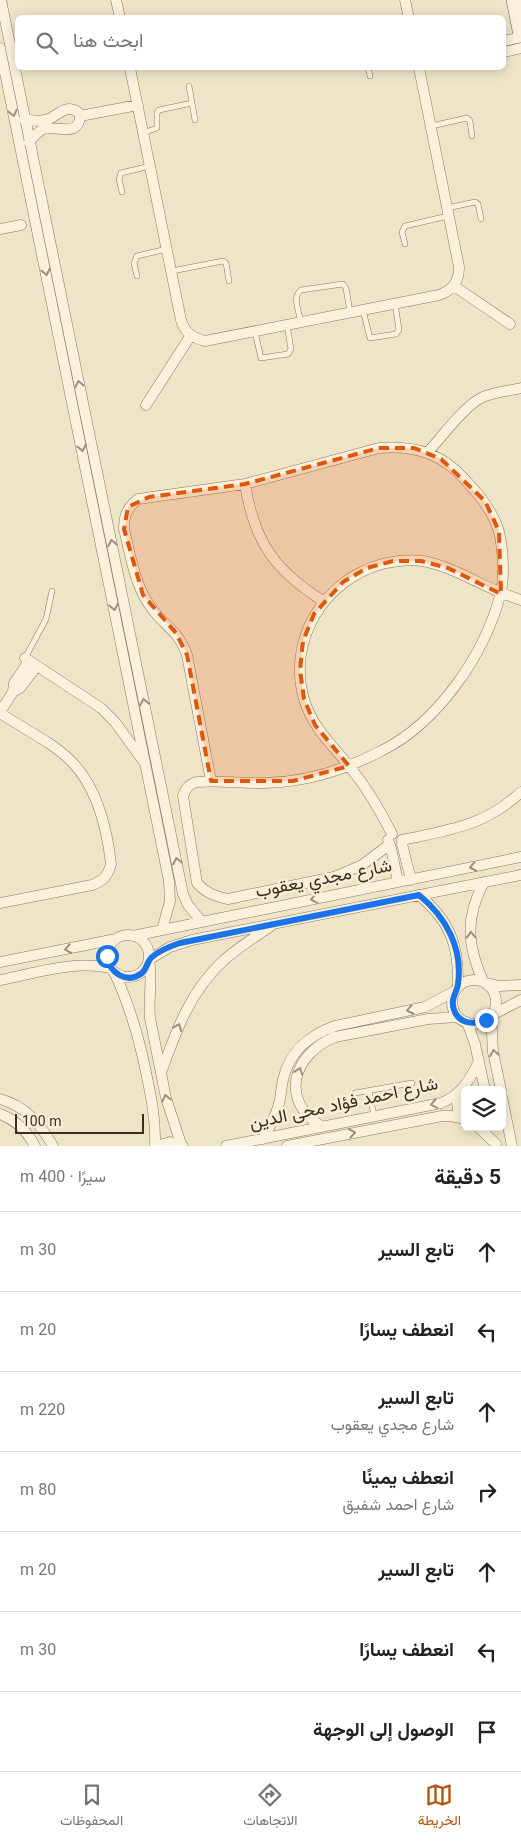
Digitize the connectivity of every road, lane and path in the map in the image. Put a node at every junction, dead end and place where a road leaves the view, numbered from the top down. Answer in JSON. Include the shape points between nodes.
{"nodes":[{"id":1,"x":1,"y":0,"type":"edge"},
{"id":2,"x":116,"y":0,"type":"edge"},
{"id":3,"x":405,"y":0,"type":"edge"},
{"id":4,"x":517,"y":5,"type":"edge"},
{"id":5,"x":119,"y":15,"type":"edge"},
{"id":6,"x":408,"y":15,"type":"edge"},
{"id":7,"x":521,"y":36,"type":"edge"},
{"id":8,"x":506,"y":40,"type":"edge"},
{"id":9,"x":0,"y":48,"type":"edge"},
{"id":10,"x":521,"y":48,"type":"edge"},
{"id":11,"x":506,"y":52,"type":"edge"},
{"id":12,"x":130,"y":70,"type":"edge"},
{"id":13,"x":368,"y":70,"type":"edge"},
{"id":14,"x":419,"y":70,"type":"edge"},
{"id":15,"x":370,"y":76,"type":"dead end"},
{"id":16,"x":189,"y":86,"type":"dead end"},
{"id":17,"x":192,"y":103,"type":"junction"},
{"id":18,"x":138,"y":105,"type":"junction"},
{"id":19,"x":80,"y":116,"type":"junction"},
{"id":20,"x":24,"y":119,"type":"junction"},
{"id":21,"x":195,"y":120,"type":"dead end"},
{"id":22,"x":50,"y":123,"type":"junction"},
{"id":23,"x":431,"y":126,"type":"junction"},
{"id":24,"x":144,"y":133,"type":"junction"},
{"id":25,"x":472,"y":136,"type":"dead end"},
{"id":26,"x":29,"y":142,"type":"junction"},
{"id":27,"x":150,"y":166,"type":"junction"},
{"id":28,"x":122,"y":192,"type":"dead end"},
{"id":29,"x":448,"y":212,"type":"junction"},
{"id":30,"x":481,"y":219,"type":"dead end"},
{"id":31,"x":21,"y":224,"type":"dead end"},
{"id":32,"x":0,"y":229,"type":"edge"},
{"id":33,"x":405,"y":244,"type":"dead end"},
{"id":34,"x":167,"y":249,"type":"junction"},
{"id":35,"x":172,"y":271,"type":"junction"},
{"id":36,"x":137,"y":276,"type":"dead end"},
{"id":37,"x":229,"y":281,"type":"dead end"},
{"id":38,"x":454,"y":286,"type":"junction"},
{"id":39,"x":395,"y":303,"type":"junction"},
{"id":40,"x":363,"y":310,"type":"junction"},
{"id":41,"x":350,"y":312,"type":"junction"},
{"id":42,"x":301,"y":322,"type":"junction"},
{"id":43,"x":510,"y":324,"type":"dead end"},
{"id":44,"x":287,"y":325,"type":"junction"},
{"id":45,"x":255,"y":331,"type":"junction"},
{"id":46,"x":191,"y":335,"type":"junction"},
{"id":47,"x":521,"y":388,"type":"edge"},
{"id":48,"x":146,"y":405,"type":"dead end"},
{"id":49,"x":428,"y":452,"type":"junction"},
{"id":50,"x":244,"y":484,"type":"junction"},
{"id":51,"x":107,"y":517,"type":"junction"},
{"id":52,"x":96,"y":520,"type":"junction"},
{"id":53,"x":52,"y":591,"type":"dead end"},
{"id":54,"x":501,"y":594,"type":"junction"},
{"id":55,"x":521,"y":600,"type":"edge"},
{"id":56,"x":323,"y":601,"type":"junction"},
{"id":57,"x":30,"y":661,"type":"junction"},
{"id":58,"x":0,"y":712,"type":"edge"},
{"id":59,"x":146,"y":765,"type":"junction"},
{"id":60,"x":349,"y":766,"type":"junction"},
{"id":61,"x":211,"y":781,"type":"junction"},
{"id":62,"x":521,"y":792,"type":"edge"},
{"id":63,"x":396,"y":844,"type":"junction"},
{"id":64,"x":521,"y":857,"type":"edge"},
{"id":65,"x":521,"y":875,"type":"edge"},
{"id":66,"x":180,"y":880,"type":"junction"},
{"id":67,"x":411,"y":880,"type":"junction"},
{"id":68,"x":169,"y":882,"type":"junction"},
{"id":69,"x":398,"y":882,"type":"junction"},
{"id":70,"x":484,"y":882,"type":"junction"},
{"id":71,"x":419,"y":895,"type":"junction"},
{"id":72,"x":0,"y":903,"type":"edge"},
{"id":73,"x":201,"y":921,"type":"junction"},
{"id":74,"x":275,"y":924,"type":"junction"},
{"id":75,"x":162,"y":930,"type":"junction"},
{"id":76,"x":133,"y":936,"type":"junction"},
{"id":77,"x":116,"y":939,"type":"junction"},
{"id":78,"x":150,"y":959,"type":"junction"},
{"id":79,"x":0,"y":962,"type":"edge"},
{"id":80,"x":112,"y":970,"type":"junction"},
{"id":81,"x":0,"y":980,"type":"edge"},
{"id":82,"x":485,"y":982,"type":"junction"},
{"id":83,"x":521,"y":985,"type":"edge"},
{"id":84,"x":456,"y":989,"type":"junction"},
{"id":85,"x":521,"y":1000,"type":"edge"},
{"id":86,"x":432,"y":1004,"type":"junction"},
{"id":87,"x":492,"y":1015,"type":"junction"},
{"id":88,"x":436,"y":1018,"type":"junction"},
{"id":89,"x":463,"y":1020,"type":"junction"},
{"id":90,"x":479,"y":1061,"type":"junction"},
{"id":91,"x":161,"y":1073,"type":"junction"},
{"id":92,"x":412,"y":1083,"type":"dead end"},
{"id":93,"x":484,"y":1086,"type":"edge"},
{"id":94,"x":500,"y":1086,"type":"edge"},
{"id":95,"x":369,"y":1090,"type":"junction"},
{"id":96,"x":355,"y":1093,"type":"dead end"},
{"id":97,"x":282,"y":1094,"type":"junction"},
{"id":98,"x":295,"y":1095,"type":"junction"},
{"id":99,"x":456,"y":1095,"type":"junction"},
{"id":100,"x":0,"y":1100,"type":"edge"},
{"id":101,"x":0,"y":1114,"type":"edge"},
{"id":102,"x":461,"y":1114,"type":"edge"},
{"id":103,"x":374,"y":1116,"type":"junction"},
{"id":104,"x":506,"y":1117,"type":"edge"},
{"id":105,"x":461,"y":1118,"type":"edge"},
{"id":106,"x":321,"y":1126,"type":"junction"},
{"id":107,"x":482,"y":1131,"type":"edge"},
{"id":108,"x":493,"y":1131,"type":"edge"},
{"id":109,"x":263,"y":1138,"type":"junction"},
{"id":110,"x":317,"y":1143,"type":"edge"},
{"id":111,"x":183,"y":1145,"type":"edge"},
{"id":112,"x":496,"y":1145,"type":"edge"},
{"id":113,"x":35,"y":1146,"type":"edge"},
{"id":114,"x":53,"y":1146,"type":"edge"},
{"id":115,"x":156,"y":1146,"type":"edge"},
{"id":116,"x":226,"y":1146,"type":"edge"},
{"id":117,"x":287,"y":1146,"type":"edge"},
{"id":118,"x":512,"y":1146,"type":"edge"}],
"edges":[{"from":1,"to":20,"type":"street"},
{"from":2,"to":5,"type":"street"},
{"from":3,"to":6,"type":"street"},
{"from":4,"to":7,"type":"street"},
{"from":7,"to":8,"type":"street"},
{"from":9,"to":52,"type":"street","one_way":true},
{"from":10,"to":11,"type":"street"},
{"from":12,"to":18,"type":"street"},
{"from":13,"to":15,"type":"lane"},
{"from":14,"to":23,"type":"street"},
{"from":16,"to":17,"type":"lane"},
{"from":17,"to":21,"type":"lane"},
{"from":17,"to":24,"type":"lane","via":[[160,110],[157,128]]},
{"from":18,"to":19,"type":"street"},
{"from":18,"to":24,"type":"street"},
{"from":19,"to":22,"type":"street","via":[[68,108],[59,112]]},
{"from":19,"to":22,"type":"street","via":[[74,129],[66,130]]},
{"from":20,"to":22,"type":"street"},
{"from":20,"to":26,"type":"street"},
{"from":22,"to":26,"type":"street"},
{"from":23,"to":25,"type":"lane","via":[[467,118]]},
{"from":23,"to":29,"type":"street"},
{"from":24,"to":27,"type":"street"},
{"from":51,"to":26,"type":"street","one_way":true},
{"from":27,"to":28,"type":"lane","via":[[122,173],[119,179]]},
{"from":27,"to":34,"type":"street"},
{"from":29,"to":30,"type":"lane","via":[[476,202]]},
{"from":29,"to":33,"type":"lane","via":[[405,226],[402,232]]},
{"from":29,"to":38,"type":"street","via":[[459,267]]},
{"from":31,"to":32,"type":"street"},
{"from":34,"to":35,"type":"street"},
{"from":34,"to":36,"type":"lane","via":[[137,256],[134,263]]},
{"from":35,"to":37,"type":"lane","via":[[223,261]]},
{"from":35,"to":46,"type":"street","via":[[183,326]]},
{"from":38,"to":39,"type":"street","via":[[439,295]]},
{"from":38,"to":43,"type":"street"},
{"from":39,"to":40,"type":"street"},
{"from":39,"to":40,"type":"lane","via":[[398,332],[373,339],[368,336]]},
{"from":40,"to":41,"type":"street"},
{"from":41,"to":42,"type":"street"},
{"from":41,"to":42,"type":"lane","via":[[343,284],[301,290],[296,298]]},
{"from":42,"to":44,"type":"street"},
{"from":44,"to":45,"type":"street"},
{"from":44,"to":45,"type":"lane","via":[[291,349],[288,354],[261,358]]},
{"from":45,"to":46,"type":"street","via":[[205,341]]},
{"from":46,"to":48,"type":"street"},
{"from":47,"to":49,"type":"street","via":[[478,400]]},
{"from":49,"to":50,"type":"street","via":[[398,446],[379,448]]},
{"from":49,"to":54,"type":"street","via":[[464,477],[485,501],[499,531],[503,562]]},
{"from":50,"to":56,"type":"street","via":[[257,532],[269,553],[284,572]]},
{"from":50,"to":61,"type":"street","via":[[138,500],[128,507],[124,518],[143,595],[157,616],[176,633],[187,655]]},
{"from":51,"to":52,"type":"street"},
{"from":66,"to":51,"type":"street","one_way":true},
{"from":52,"to":59,"type":"street","one_way":true},
{"from":53,"to":57,"type":"lane","via":[[46,619]]},
{"from":54,"to":55,"type":"street"},
{"from":54,"to":56,"type":"street","via":[[448,568],[421,561],[393,561],[367,568],[343,582]]},
{"from":54,"to":60,"type":"street","via":[[469,667],[445,700],[416,728],[383,751]]},
{"from":56,"to":60,"type":"street","via":[[303,641],[300,670],[304,698],[315,725]]},
{"from":57,"to":58,"type":"street","via":[[20,688],[13,692]]},
{"from":57,"to":59,"type":"street","via":[[108,714]]},
{"from":58,"to":72,"type":"street","via":[[61,753],[81,773],[96,801],[111,864],[107,876],[99,882]]},
{"from":59,"to":68,"type":"street"},
{"from":60,"to":61,"type":"street","via":[[293,781]]},
{"from":60,"to":63,"type":"street","via":[[370,793],[392,834],[388,839]]},
{"from":61,"to":63,"type":"street","via":[[190,784],[183,796],[197,883],[215,897],[228,899],[334,877],[362,865]]},
{"from":62,"to":63,"type":"street","via":[[490,816],[472,824]]},
{"from":63,"to":67,"type":"street"},
{"from":63,"to":69,"type":"street"},
{"from":64,"to":67,"type":"street","name":"شارع مجدي يعقوب","one_way":true},
{"from":65,"to":70,"type":"street","name":"شارع مجدي يعقوب"},
{"from":66,"to":68,"type":"street"},
{"from":66,"to":73,"type":"street","via":[[188,906]]},
{"from":67,"to":69,"type":"street","name":"شارع مجدي يعقوب"},
{"from":68,"to":75,"type":"street","via":[[170,901]]},
{"from":69,"to":73,"type":"street","name":"شارع مجدي يعقوب","one_way":true},
{"from":70,"to":71,"type":"street","name":"شارع مجدي يعقوب"},
{"from":82,"to":70,"type":"street","one_way":true,"via":[[471,949],[470,931],[471,914]]},
{"from":71,"to":74,"type":"street","name":"شارع مجدي يعقوب"},
{"from":71,"to":84,"type":"street","via":[[438,913],[451,935],[456,951]]},
{"from":73,"to":75,"type":"street","name":"شارع مجدي يعقوب"},
{"from":74,"to":78,"type":"street","name":"شارع مجدي يعقوب","via":[[180,943]]},
{"from":91,"to":74,"type":"street","one_way":true,"via":[[180,1022],[199,989],[224,960]]},
{"from":75,"to":76,"type":"street","name":"شارع مجدي يعقوب"},
{"from":76,"to":77,"type":"street"},
{"from":76,"to":78,"type":"street","via":[[144,942]]},
{"from":77,"to":79,"type":"street","one_way":true},
{"from":77,"to":80,"type":"street","via":[[107,956]]},
{"from":78,"to":80,"type":"street","via":[[145,969],[133,977],[123,977]]},
{"from":78,"to":91,"type":"street","via":[[149,1006]]},
{"from":80,"to":81,"type":"street","via":[[78,965]]},
{"from":80,"to":115,"type":"street","via":[[135,1023],[155,1116]]},
{"from":82,"to":83,"type":"street","via":[[499,986]]},
{"from":82,"to":84,"type":"street","via":[[470,980]]},
{"from":82,"to":87,"type":"street","via":[[495,994]]},
{"from":84,"to":86,"type":"street"},
{"from":84,"to":89,"type":"street","via":[[453,1008]]},
{"from":85,"to":87,"type":"street"},
{"from":86,"to":88,"type":"street"},
{"from":86,"to":97,"type":"street","one_way":true,"via":[[323,1030],[306,1041],[293,1056],[285,1074]]},
{"from":87,"to":89,"type":"street","via":[[480,1023]]},
{"from":94,"to":87,"type":"street","one_way":true,"via":[[493,1052]]},
{"from":88,"to":89,"type":"street"},
{"from":98,"to":88,"type":"street","one_way":true,"via":[[304,1059],[323,1042]]},
{"from":89,"to":90,"type":"street","via":[[472,1033]]},
{"from":90,"to":93,"type":"street"},
{"from":90,"to":99,"type":"street","name":"شارع احمد فؤاد محى الدين","via":[[468,1082]]},
{"from":111,"to":91,"type":"street","one_way":true,"via":[[170,1113]]},
{"from":92,"to":95,"type":"lane"},
{"from":95,"to":96,"type":"lane"},
{"from":95,"to":103,"type":"lane"},
{"from":97,"to":98,"type":"street"},
{"from":97,"to":109,"type":"street"},
{"from":98,"to":106,"type":"street","via":[[304,1113]]},
{"from":99,"to":102,"type":"street"},
{"from":99,"to":103,"type":"street","name":"شارع احمد فؤاد محى الدين","one_way":true,"via":[[441,1103]]},
{"from":100,"to":114,"type":"street","via":[[29,1114]]},
{"from":101,"to":113,"type":"street","via":[[18,1123]]},
{"from":103,"to":106,"type":"street","name":"شارع احمد فؤاد محى الدين"},
{"from":104,"to":118,"type":"street"},
{"from":110,"to":105,"type":"street","name":"شارع احمد فؤاد محى الدين","one_way":true,"via":[[442,1116]]},
{"from":106,"to":109,"type":"street","name":"شارع احمد فؤاد محى الدين"},
{"from":107,"to":112,"type":"street"},
{"from":108,"to":112,"type":"street"},
{"from":109,"to":116,"type":"street","name":"شارع احمد فؤاد محى الدين"},
{"from":110,"to":117,"type":"street","name":"شارع احمد فؤاد محى الدين"},
{"from":111,"to":115,"type":"street","via":[[170,1142]]}]}
